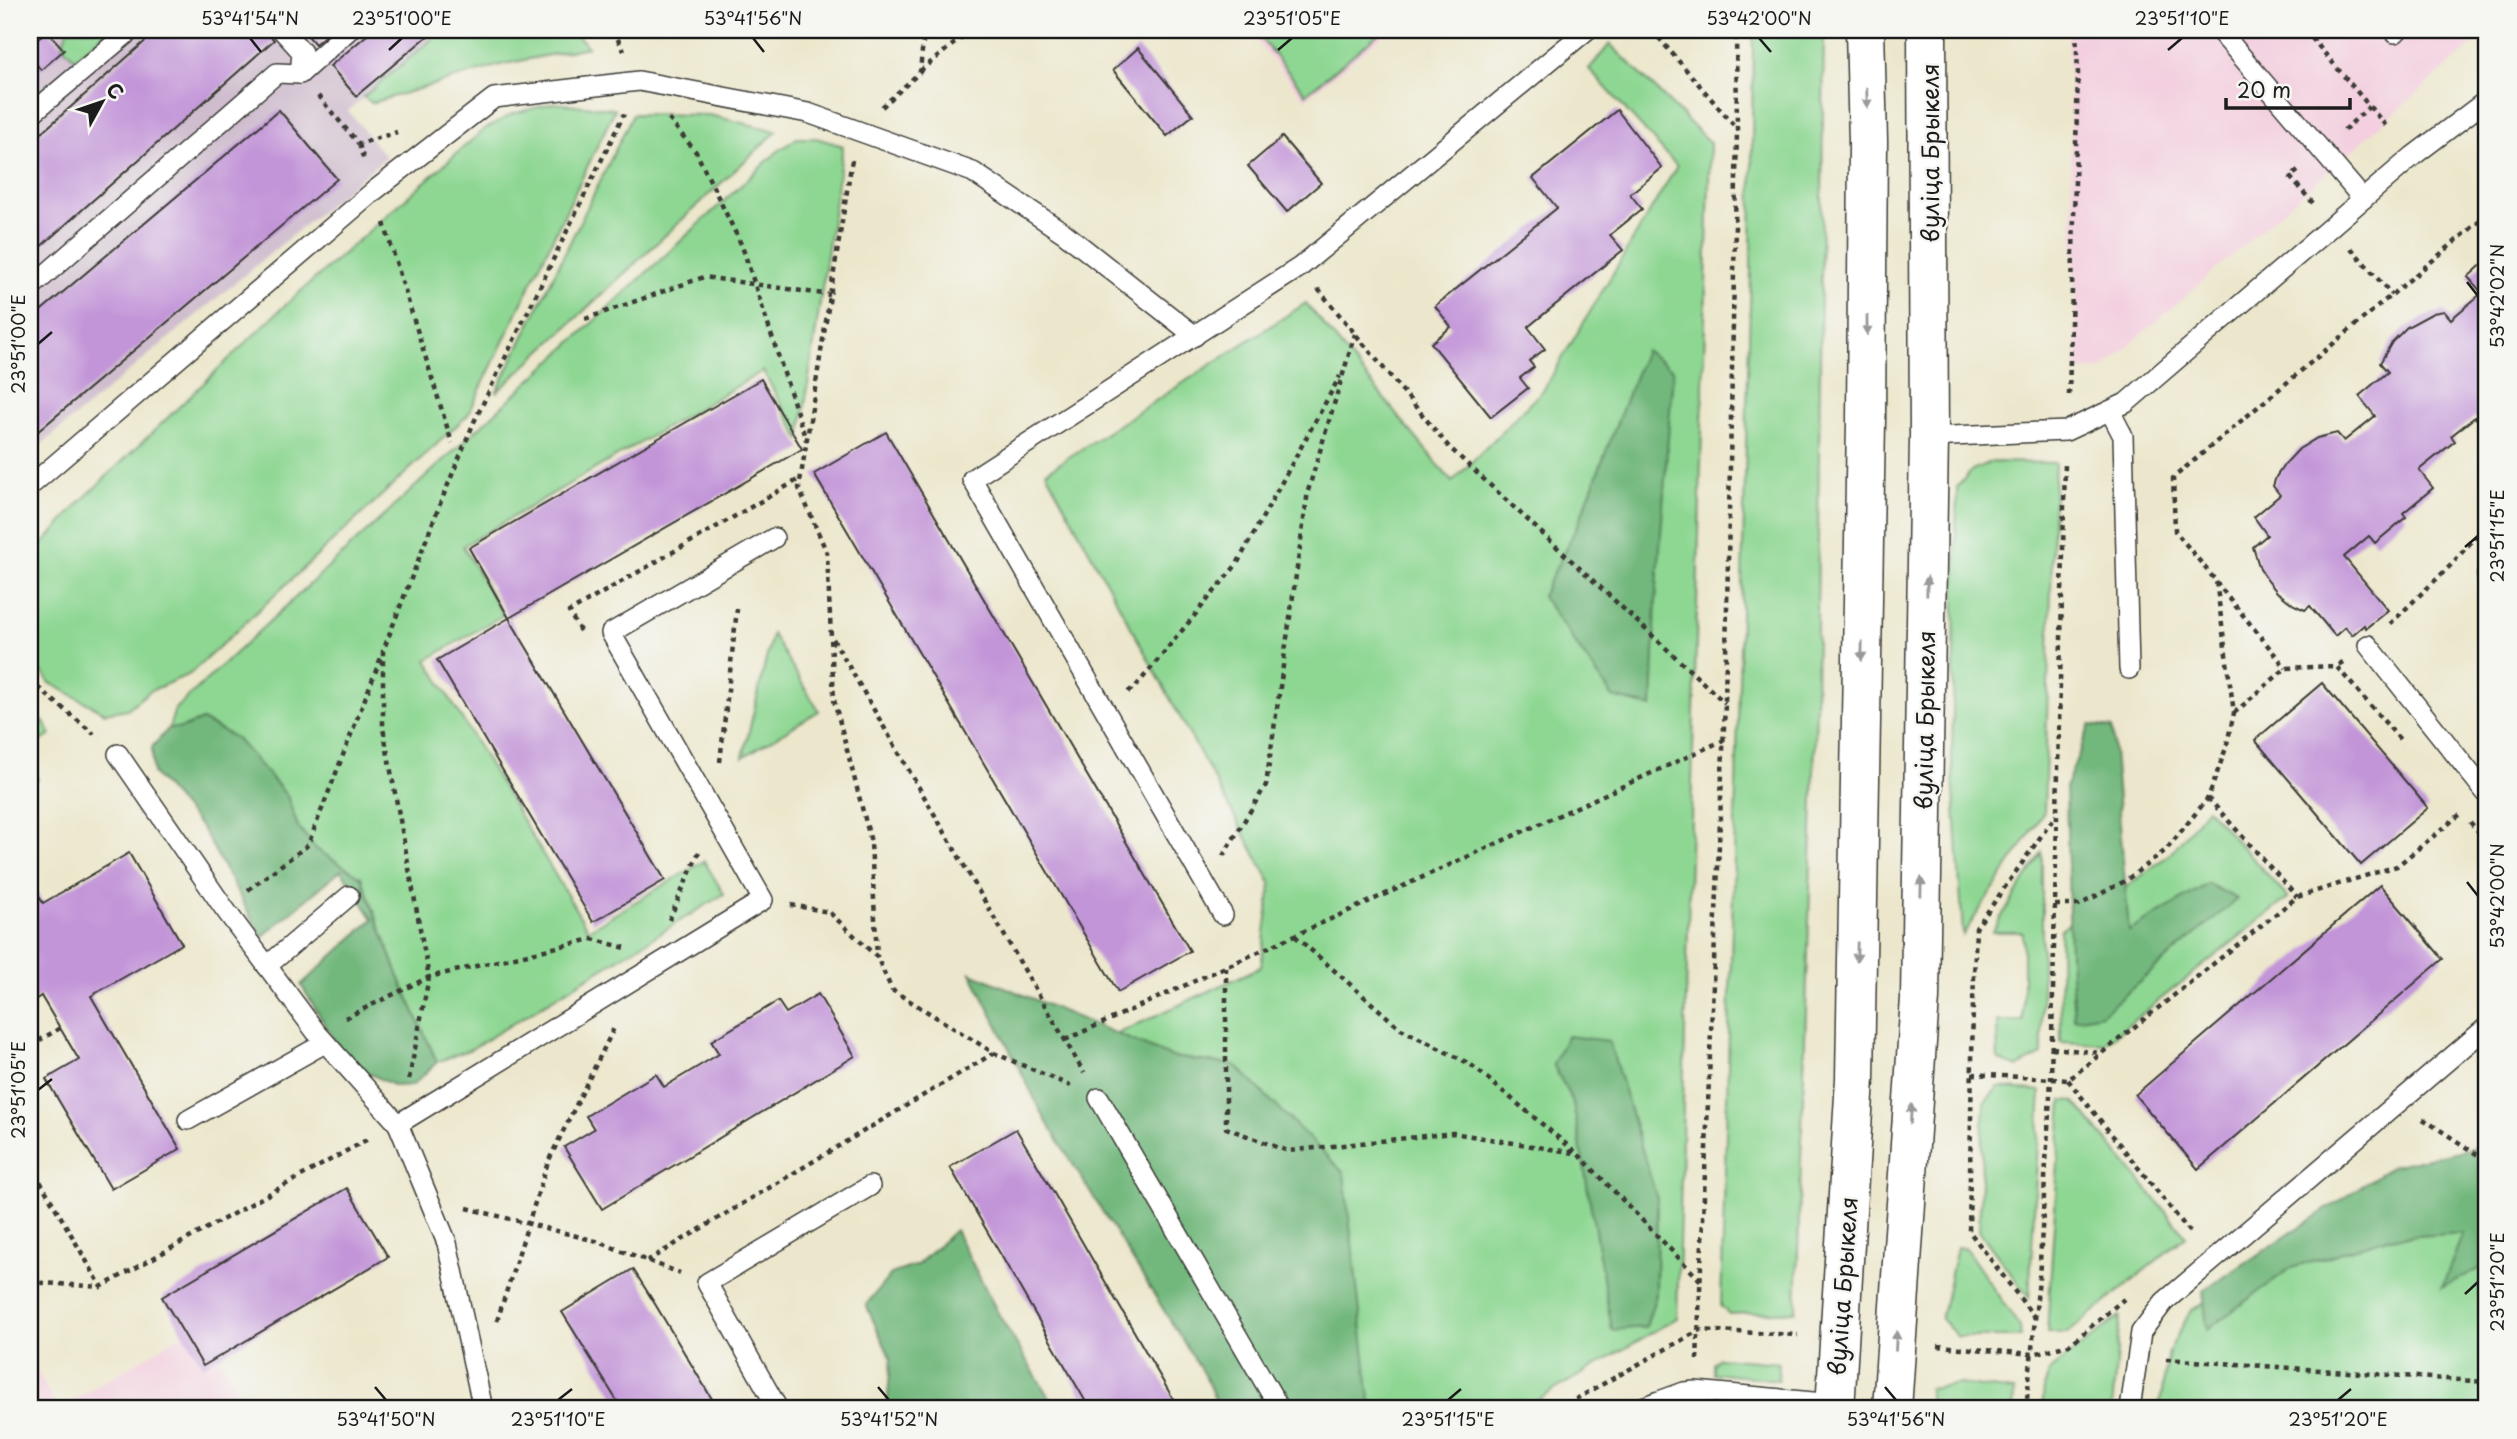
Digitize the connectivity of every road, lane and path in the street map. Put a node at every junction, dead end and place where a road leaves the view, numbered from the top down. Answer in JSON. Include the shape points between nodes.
{"nodes":[{"id":1,"x":34,"y":30,"type":"edge"},
{"id":2,"x":131,"y":30,"type":"edge"},
{"id":3,"x":282,"y":30,"type":"edge"},
{"id":4,"x":349,"y":30,"type":"edge"},
{"id":5,"x":924,"y":30,"type":"edge"},
{"id":6,"x":971,"y":30,"type":"edge"},
{"id":7,"x":1587,"y":30,"type":"edge"},
{"id":8,"x":1652,"y":30,"type":"edge"},
{"id":9,"x":1736,"y":30,"type":"edge"},
{"id":10,"x":1865,"y":30,"type":"edge"},
{"id":11,"x":1927,"y":30,"type":"edge"},
{"id":12,"x":2076,"y":30,"type":"edge"},
{"id":13,"x":2219,"y":30,"type":"edge"},
{"id":14,"x":2305,"y":30,"type":"edge"},
{"id":15,"x":30,"y":34,"type":"edge"},
{"id":16,"x":920,"y":72,"type":"junction"},
{"id":17,"x":300,"y":74,"type":"junction"},
{"id":18,"x":639,"y":81,"type":"junction"},
{"id":19,"x":2487,"y":100,"type":"edge"},
{"id":20,"x":2370,"y":107,"type":"junction"},
{"id":21,"x":30,"y":115,"type":"edge"},
{"id":22,"x":2386,"y":126,"type":"dead end"},
{"id":23,"x":408,"y":128,"type":"dead end"},
{"id":24,"x":856,"y":130,"type":"junction"},
{"id":25,"x":1737,"y":130,"type":"junction"},
{"id":26,"x":2336,"y":137,"type":"dead end"},
{"id":27,"x":2306,"y":163,"type":"dead end"},
{"id":28,"x":374,"y":191,"type":"junction"},
{"id":29,"x":2363,"y":200,"type":"junction"},
{"id":30,"x":2318,"y":209,"type":"dead end"},
{"id":31,"x":2487,"y":215,"type":"edge"},
{"id":32,"x":2349,"y":245,"type":"dead end"},
{"id":33,"x":1300,"y":267,"type":"junction"},
{"id":34,"x":754,"y":285,"type":"junction"},
{"id":35,"x":30,"y":288,"type":"edge"},
{"id":36,"x":830,"y":295,"type":"junction"},
{"id":37,"x":2392,"y":295,"type":"junction"},
{"id":38,"x":585,"y":319,"type":"dead end"},
{"id":39,"x":1355,"y":333,"type":"junction"},
{"id":40,"x":1195,"y":336,"type":"junction"},
{"id":41,"x":1345,"y":366,"type":"junction"},
{"id":42,"x":2068,"y":402,"type":"dead end"},
{"id":43,"x":2110,"y":411,"type":"junction"},
{"id":44,"x":1930,"y":437,"type":"junction"},
{"id":45,"x":806,"y":442,"type":"junction"},
{"id":46,"x":452,"y":443,"type":"dead end"},
{"id":47,"x":2065,"y":457,"type":"dead end"},
{"id":48,"x":800,"y":478,"type":"junction"},
{"id":49,"x":30,"y":486,"type":"edge"},
{"id":50,"x":774,"y":538,"type":"dead end"},
{"id":51,"x":2216,"y":581,"type":"junction"},
{"id":52,"x":737,"y":609,"type":"dead end"},
{"id":53,"x":583,"y":635,"type":"dead end"},
{"id":54,"x":831,"y":635,"type":"junction"},
{"id":55,"x":2368,"y":645,"type":"dead end"},
{"id":56,"x":383,"y":651,"type":"junction"},
{"id":57,"x":2336,"y":666,"type":"dead end"},
{"id":58,"x":2286,"y":668,"type":"junction"},
{"id":59,"x":2129,"y":669,"type":"dead end"},
{"id":60,"x":30,"y":681,"type":"edge"},
{"id":61,"x":1726,"y":703,"type":"junction"},
{"id":62,"x":1105,"y":712,"type":"junction"},
{"id":63,"x":2234,"y":713,"type":"junction"},
{"id":64,"x":1724,"y":740,"type":"junction"},
{"id":65,"x":118,"y":754,"type":"joint"},
{"id":66,"x":720,"y":766,"type":"dead end"},
{"id":67,"x":2487,"y":794,"type":"edge"},
{"id":68,"x":2208,"y":798,"type":"junction"},
{"id":69,"x":2462,"y":812,"type":"dead end"},
{"id":70,"x":2057,"y":814,"type":"junction"},
{"id":71,"x":703,"y":843,"type":"dead end"},
{"id":72,"x":1206,"y":885,"type":"junction"},
{"id":73,"x":349,"y":896,"type":"dead end"},
{"id":74,"x":2297,"y":897,"type":"junction"},
{"id":75,"x":763,"y":900,"type":"junction"},
{"id":76,"x":2054,"y":905,"type":"junction"},
{"id":77,"x":225,"y":908,"type":"junction"},
{"id":78,"x":1223,"y":915,"type":"dead end"},
{"id":79,"x":1295,"y":936,"type":"junction"},
{"id":80,"x":629,"y":949,"type":"dead end"},
{"id":81,"x":877,"y":957,"type":"junction"},
{"id":82,"x":267,"y":966,"type":"junction"},
{"id":83,"x":1226,"y":967,"type":"junction"},
{"id":84,"x":642,"y":972,"type":"junction"},
{"id":85,"x":429,"y":977,"type":"junction"},
{"id":86,"x":2487,"y":1027,"type":"edge"},
{"id":87,"x":60,"y":1028,"type":"dead end"},
{"id":88,"x":321,"y":1038,"type":"junction"},
{"id":89,"x":1065,"y":1040,"type":"junction"},
{"id":90,"x":30,"y":1046,"type":"edge"},
{"id":91,"x":2052,"y":1048,"type":"junction"},
{"id":92,"x":994,"y":1053,"type":"junction"},
{"id":93,"x":2101,"y":1053,"type":"junction"},
{"id":94,"x":1972,"y":1074,"type":"junction"},
{"id":95,"x":2051,"y":1079,"type":"junction"},
{"id":96,"x":2068,"y":1080,"type":"junction"},
{"id":97,"x":1099,"y":1098,"type":"junction"},
{"id":98,"x":2398,"y":1103,"type":"junction"},
{"id":99,"x":188,"y":1120,"type":"dead end"},
{"id":100,"x":398,"y":1124,"type":"junction"},
{"id":101,"x":1578,"y":1154,"type":"junction"},
{"id":102,"x":2487,"y":1161,"type":"edge"},
{"id":103,"x":30,"y":1164,"type":"edge"},
{"id":104,"x":870,"y":1185,"type":"dead end"},
{"id":105,"x":428,"y":1198,"type":"junction"},
{"id":106,"x":529,"y":1223,"type":"junction"},
{"id":107,"x":2195,"y":1239,"type":"dead end"},
{"id":108,"x":647,"y":1261,"type":"junction"},
{"id":109,"x":30,"y":1282,"type":"edge"},
{"id":110,"x":1702,"y":1282,"type":"junction"},
{"id":111,"x":706,"y":1283,"type":"junction"},
{"id":112,"x":101,"y":1287,"type":"junction"},
{"id":113,"x":2132,"y":1292,"type":"dead end"},
{"id":114,"x":2036,"y":1320,"type":"junction"},
{"id":115,"x":1700,"y":1330,"type":"junction"},
{"id":116,"x":1804,"y":1335,"type":"dead end"},
{"id":117,"x":1932,"y":1346,"type":"dead end"},
{"id":118,"x":2033,"y":1354,"type":"junction"},
{"id":119,"x":2137,"y":1357,"type":"junction"},
{"id":120,"x":477,"y":1381,"type":"junction"},
{"id":121,"x":2487,"y":1382,"type":"edge"},
{"id":122,"x":1695,"y":1391,"type":"junction"},
{"id":123,"x":1835,"y":1406,"type":"edge"},
{"id":124,"x":483,"y":1409,"type":"edge"},
{"id":125,"x":778,"y":1409,"type":"edge"},
{"id":126,"x":1280,"y":1409,"type":"edge"},
{"id":127,"x":1558,"y":1409,"type":"edge"},
{"id":128,"x":1637,"y":1409,"type":"edge"},
{"id":129,"x":1892,"y":1409,"type":"edge"},
{"id":130,"x":2026,"y":1409,"type":"edge"},
{"id":131,"x":2130,"y":1409,"type":"edge"}],
"edges":[{"from":1,"to":15,"type":"path"},
{"from":2,"to":21,"type":"lane"},
{"from":3,"to":17,"type":"lane","via":[[302,52]]},
{"from":4,"to":17,"type":"lane"},
{"from":5,"to":16,"type":"path"},
{"from":6,"to":16,"type":"path"},
{"from":7,"to":33,"type":"lane"},
{"from":8,"to":25,"type":"path"},
{"from":9,"to":25,"type":"path"},
{"from":10,"to":123,"type":"main road","name":"вуліца Брыкеля","one_way":true,"via":[[1866,393],[1856,1065]]},
{"from":11,"to":44,"type":"main road","name":"вуліца Брыкеля"},
{"from":12,"to":42,"type":"path"},
{"from":13,"to":29,"type":"lane"},
{"from":14,"to":20,"type":"path"},
{"from":16,"to":24,"type":"path"},
{"from":17,"to":23,"type":"path","via":[[359,144]]},
{"from":17,"to":35,"type":"lane","via":[[277,73]]},
{"from":18,"to":24,"type":"lane","via":[[808,113]]},
{"from":18,"to":28,"type":"lane","via":[[494,98]]},
{"from":18,"to":34,"type":"path","via":[[696,152],[741,246]]},
{"from":18,"to":56,"type":"path","via":[[474,422]]},
{"from":19,"to":29,"type":"lane"},
{"from":20,"to":22,"type":"path"},
{"from":20,"to":26,"type":"path"},
{"from":24,"to":36,"type":"path"},
{"from":24,"to":40,"type":"lane","via":[[973,172],[1064,233]]},
{"from":25,"to":61,"type":"path"},
{"from":27,"to":30,"type":"path","via":[[2290,177]]},
{"from":28,"to":46,"type":"path"},
{"from":28,"to":49,"type":"lane"},
{"from":29,"to":43,"type":"lane"},
{"from":31,"to":37,"type":"path"},
{"from":32,"to":37,"type":"path"},
{"from":33,"to":39,"type":"path"},
{"from":33,"to":40,"type":"lane"},
{"from":34,"to":36,"type":"path"},
{"from":34,"to":38,"type":"path","via":[[704,277]]},
{"from":34,"to":45,"type":"path"},
{"from":36,"to":45,"type":"path"},
{"from":37,"to":51,"type":"path","via":[[2173,478],[2175,531]]},
{"from":39,"to":41,"type":"path"},
{"from":39,"to":61,"type":"path","via":[[1449,447]]},
{"from":40,"to":62,"type":"lane","via":[[972,479]]},
{"from":41,"to":62,"type":"path","via":[[1237,564],[1137,685]]},
{"from":41,"to":72,"type":"path","via":[[1308,491],[1266,785]]},
{"from":43,"to":44,"type":"lane","via":[[2066,431]]},
{"from":43,"to":59,"type":"lane","via":[[2123,436]]},
{"from":129,"to":44,"type":"main road","name":"вуліца Брыкеля","one_way":true,"via":[[1920,998]]},
{"from":45,"to":48,"type":"path"},
{"from":47,"to":70,"type":"path"},
{"from":48,"to":53,"type":"path","via":[[569,612]]},
{"from":48,"to":54,"type":"path","via":[[799,488],[827,553]]},
{"from":50,"to":75,"type":"lane","via":[[611,634]]},
{"from":51,"to":58,"type":"path"},
{"from":51,"to":63,"type":"path"},
{"from":52,"to":66,"type":"path"},
{"from":54,"to":81,"type":"path","via":[[834,700],[871,842]]},
{"from":54,"to":89,"type":"path"},
{"from":55,"to":67,"type":"lane"},
{"from":56,"to":77,"type":"path","via":[[308,845]]},
{"from":56,"to":85,"type":"path","via":[[383,728]]},
{"from":57,"to":58,"type":"path"},
{"from":58,"to":63,"type":"path"},
{"from":60,"to":65,"type":"path"},
{"from":61,"to":64,"type":"path"},
{"from":62,"to":72,"type":"lane"},
{"from":63,"to":68,"type":"path"},
{"from":64,"to":79,"type":"path"},
{"from":64,"to":110,"type":"path"},
{"from":65,"to":77,"type":"lane"},
{"from":68,"to":74,"type":"path"},
{"from":68,"to":76,"type":"path","via":[[2166,850],[2125,881],[2080,905]]},
{"from":69,"to":74,"type":"path","via":[[2397,866]]},
{"from":70,"to":76,"type":"path"},
{"from":70,"to":94,"type":"path","via":[[1976,928]]},
{"from":71,"to":84,"type":"path"},
{"from":72,"to":78,"type":"lane"},
{"from":73,"to":82,"type":"lane"},
{"from":74,"to":93,"type":"path"},
{"from":75,"to":81,"type":"path","via":[[829,912]]},
{"from":75,"to":84,"type":"lane"},
{"from":76,"to":91,"type":"path"},
{"from":77,"to":82,"type":"lane"},
{"from":79,"to":83,"type":"path"},
{"from":79,"to":101,"type":"path","via":[[1401,1029],[1470,1064]]},
{"from":80,"to":85,"type":"path","via":[[592,939]]},
{"from":81,"to":92,"type":"path","via":[[892,990]]},
{"from":82,"to":88,"type":"lane"},
{"from":83,"to":89,"type":"path"},
{"from":83,"to":101,"type":"path","via":[[1226,1128],[1288,1152],[1453,1133]]},
{"from":84,"to":100,"type":"lane"},
{"from":84,"to":106,"type":"path","via":[[548,1162]]},
{"from":85,"to":88,"type":"path"},
{"from":85,"to":100,"type":"path"},
{"from":86,"to":98,"type":"lane"},
{"from":87,"to":90,"type":"path"},
{"from":88,"to":99,"type":"lane"},
{"from":88,"to":100,"type":"lane"},
{"from":89,"to":97,"type":"path"},
{"from":91,"to":93,"type":"path"},
{"from":91,"to":95,"type":"path"},
{"from":92,"to":97,"type":"path"},
{"from":92,"to":108,"type":"path"},
{"from":93,"to":96,"type":"path"},
{"from":94,"to":95,"type":"path"},
{"from":94,"to":114,"type":"path","via":[[1969,1231]]},
{"from":95,"to":96,"type":"path"},
{"from":95,"to":114,"type":"path"},
{"from":96,"to":107,"type":"path"},
{"from":97,"to":126,"type":"lane"},
{"from":98,"to":102,"type":"path"},
{"from":98,"to":119,"type":"lane","via":[[2164,1302],[2141,1332]]},
{"from":100,"to":105,"type":"lane"},
{"from":100,"to":112,"type":"path"},
{"from":101,"to":110,"type":"path"},
{"from":103,"to":112,"type":"path"},
{"from":104,"to":111,"type":"lane"},
{"from":105,"to":106,"type":"path"},
{"from":105,"to":120,"type":"lane","via":[[447,1243]]},
{"from":106,"to":108,"type":"path"},
{"from":106,"to":120,"type":"path"},
{"from":108,"to":111,"type":"path"},
{"from":109,"to":112,"type":"path"},
{"from":110,"to":115,"type":"path"},
{"from":111,"to":125,"type":"lane"},
{"from":113,"to":118,"type":"path","via":[[2069,1345]]},
{"from":114,"to":118,"type":"path"},
{"from":115,"to":116,"type":"path"},
{"from":115,"to":122,"type":"path"},
{"from":115,"to":127,"type":"path"},
{"from":117,"to":118,"type":"path"},
{"from":118,"to":130,"type":"path"},
{"from":119,"to":121,"type":"path"},
{"from":119,"to":131,"type":"lane"},
{"from":120,"to":124,"type":"lane"},
{"from":122,"to":123,"type":"lane"},
{"from":122,"to":128,"type":"lane"}]}
